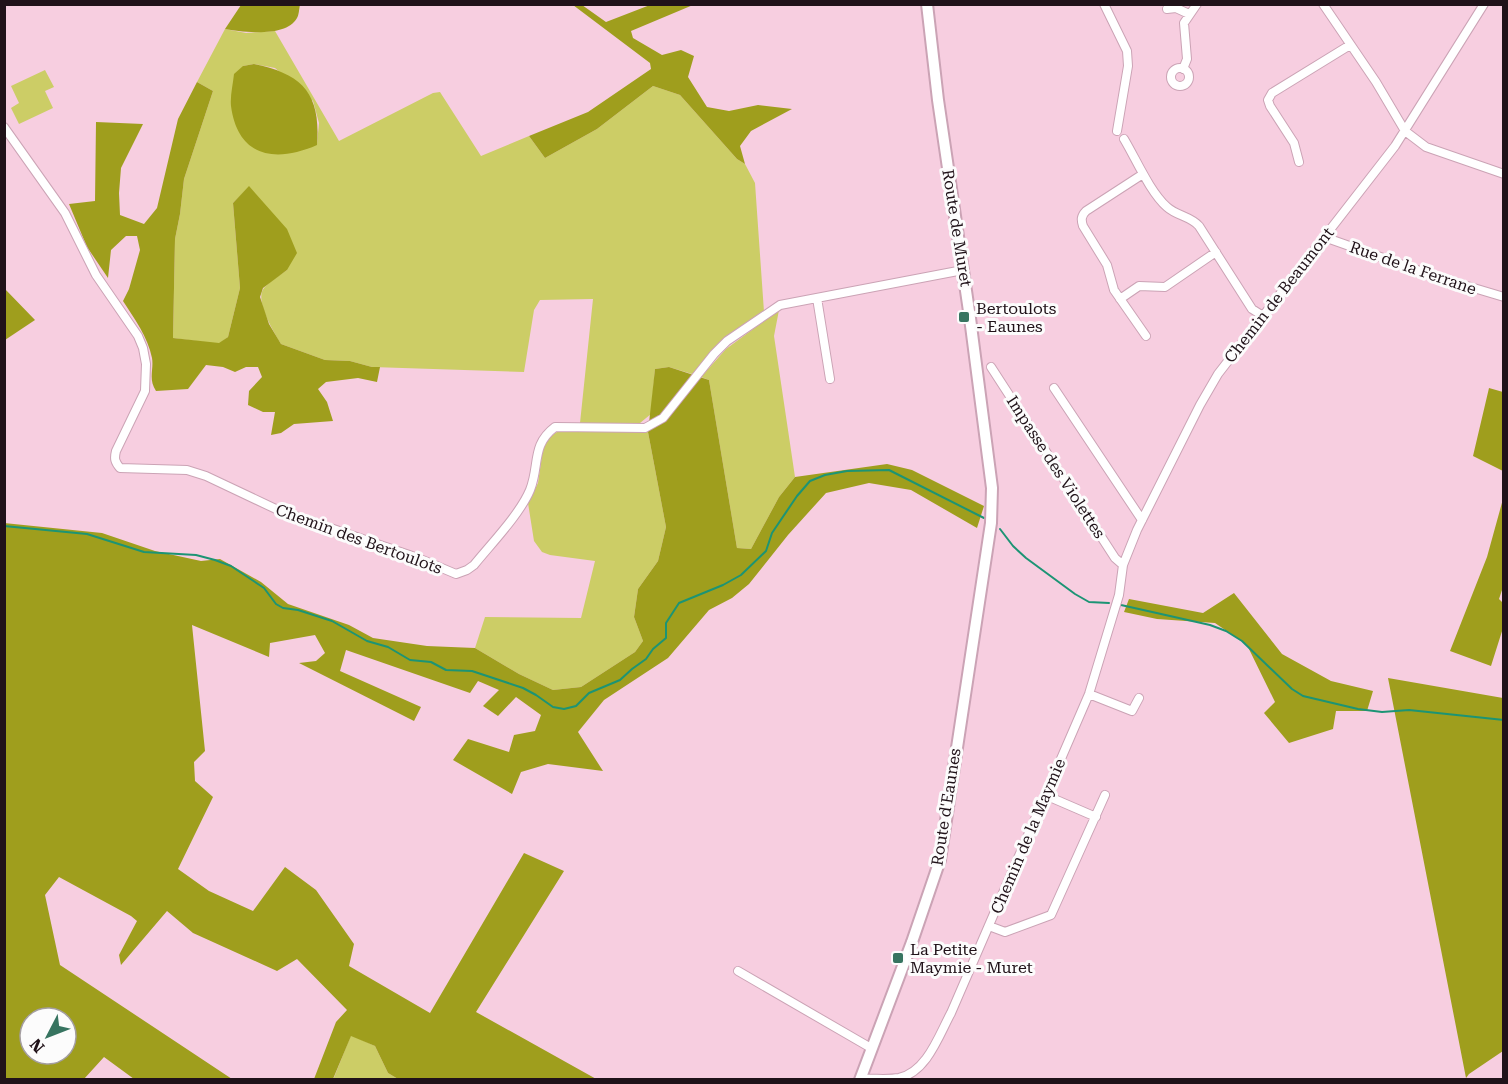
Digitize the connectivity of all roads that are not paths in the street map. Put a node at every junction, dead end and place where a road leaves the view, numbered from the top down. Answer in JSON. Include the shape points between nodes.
{"nodes":[{"id":1,"x":927,"y":4,"type":"edge"},
{"id":2,"x":1104,"y":4,"type":"edge"},
{"id":3,"x":1197,"y":4,"type":"edge"},
{"id":4,"x":1323,"y":4,"type":"edge"},
{"id":5,"x":1484,"y":4,"type":"edge"},
{"id":6,"x":1167,"y":9,"type":"dead end"},
{"id":7,"x":1189,"y":14,"type":"junction"},
{"id":8,"x":1350,"y":45,"type":"junction"},
{"id":9,"x":1183,"y":69,"type":"dead end"},
{"id":10,"x":4,"y":128,"type":"edge"},
{"id":11,"x":1117,"y":131,"type":"dead end"},
{"id":12,"x":1405,"y":131,"type":"junction"},
{"id":13,"x":1124,"y":139,"type":"dead end"},
{"id":14,"x":1299,"y":162,"type":"dead end"},
{"id":15,"x":1143,"y":174,"type":"junction"},
{"id":16,"x":1503,"y":174,"type":"edge"},
{"id":17,"x":1323,"y":237,"type":"junction"},
{"id":18,"x":1216,"y":252,"type":"junction"},
{"id":19,"x":963,"y":270,"type":"junction"},
{"id":20,"x":1503,"y":297,"type":"edge"},
{"id":21,"x":817,"y":298,"type":"junction"},
{"id":22,"x":1120,"y":299,"type":"junction"},
{"id":23,"x":1263,"y":316,"type":"junction"},
{"id":24,"x":1146,"y":336,"type":"dead end"},
{"id":25,"x":991,"y":367,"type":"dead end"},
{"id":26,"x":831,"y":379,"type":"dead end"},
{"id":27,"x":1054,"y":388,"type":"dead end"},
{"id":28,"x":1142,"y":520,"type":"junction"},
{"id":29,"x":991,"y":523,"type":"joint"},
{"id":30,"x":1123,"y":565,"type":"junction"},
{"id":31,"x":1116,"y":607,"type":"joint"},
{"id":32,"x":1089,"y":694,"type":"junction"},
{"id":33,"x":1139,"y":698,"type":"dead end"},
{"id":34,"x":1045,"y":795,"type":"junction"},
{"id":35,"x":1105,"y":795,"type":"dead end"},
{"id":36,"x":1096,"y":817,"type":"junction"},
{"id":37,"x":989,"y":927,"type":"junction"},
{"id":38,"x":738,"y":971,"type":"dead end"},
{"id":39,"x":871,"y":1048,"type":"junction"},
{"id":40,"x":860,"y":1079,"type":"edge"}],
"edges":[{"from":1,"to":19,"type":"main road","name":"Route de Muret"},
{"from":2,"to":11,"type":"street","via":[[1127,51]]},
{"from":3,"to":7,"type":"street"},
{"from":4,"to":8,"type":"street"},
{"from":5,"to":12,"type":"street","name":"Chemin de Beaumont"},
{"from":6,"to":7,"type":"street"},
{"from":7,"to":9,"type":"street","via":[[1183,27],[1187,58]]},
{"from":8,"to":12,"type":"street"},
{"from":8,"to":14,"type":"street","via":[[1272,93],[1268,100],[1294,143]]},
{"from":10,"to":21,"type":"street","name":"Chemin des Bertoulots","via":[[65,213],[96,275],[143,348],[145,391],[114,457],[120,468],[186,470],[206,476],[278,510],[456,574],[474,565],[530,490],[540,442],[548,432],[555,427],[645,428],[658,422],[727,341],[780,305]]},
{"from":12,"to":16,"type":"street","via":[[1426,147]]},
{"from":12,"to":17,"type":"street","name":"Chemin de Beaumont"},
{"from":13,"to":15,"type":"street"},
{"from":15,"to":18,"type":"street","via":[[1166,206],[1196,222]]},
{"from":15,"to":22,"type":"street","via":[[1082,215],[1083,226],[1107,265]]},
{"from":17,"to":20,"type":"street","name":"Rue de la Ferrane"},
{"from":17,"to":23,"type":"street","name":"Chemin de Beaumont"},
{"from":18,"to":22,"type":"street","via":[[1165,287],[1141,285]]},
{"from":18,"to":23,"type":"street","via":[[1252,309]]},
{"from":19,"to":21,"type":"street","name":"Chemin des Bertoulots"},
{"from":19,"to":29,"type":"main road","name":"Route de Muret","via":[[992,488]]},
{"from":21,"to":26,"type":"street"},
{"from":22,"to":24,"type":"street"},
{"from":23,"to":28,"type":"street","name":"Chemin de Beaumont","via":[[1206,394]]},
{"from":25,"to":30,"type":"street","name":"Impasse des Violettes","via":[[1096,530]]},
{"from":27,"to":28,"type":"street"},
{"from":28,"to":30,"type":"street","name":"Chemin de Beaumont"},
{"from":29,"to":39,"type":"main road","name":"Route d'Eaunes","via":[[940,860]]},
{"from":30,"to":31,"type":"street","name":"Chemin de Beaumont"},
{"from":31,"to":32,"type":"street","name":"Chemin de la Maymie"},
{"from":32,"to":33,"type":"street","via":[[1132,711]]},
{"from":32,"to":34,"type":"street","name":"Chemin de la Maymie"},
{"from":34,"to":36,"type":"street"},
{"from":34,"to":37,"type":"street","name":"Chemin de la Maymie"},
{"from":35,"to":36,"type":"street"},
{"from":36,"to":37,"type":"street","via":[[1054,912],[1005,932]]},
{"from":37,"to":40,"type":"street","name":"Chemin de la Maymie","via":[[925,1061],[898,1078]]},
{"from":38,"to":39,"type":"street"},
{"from":39,"to":40,"type":"main road","name":"Route d'Eaunes"}]}
